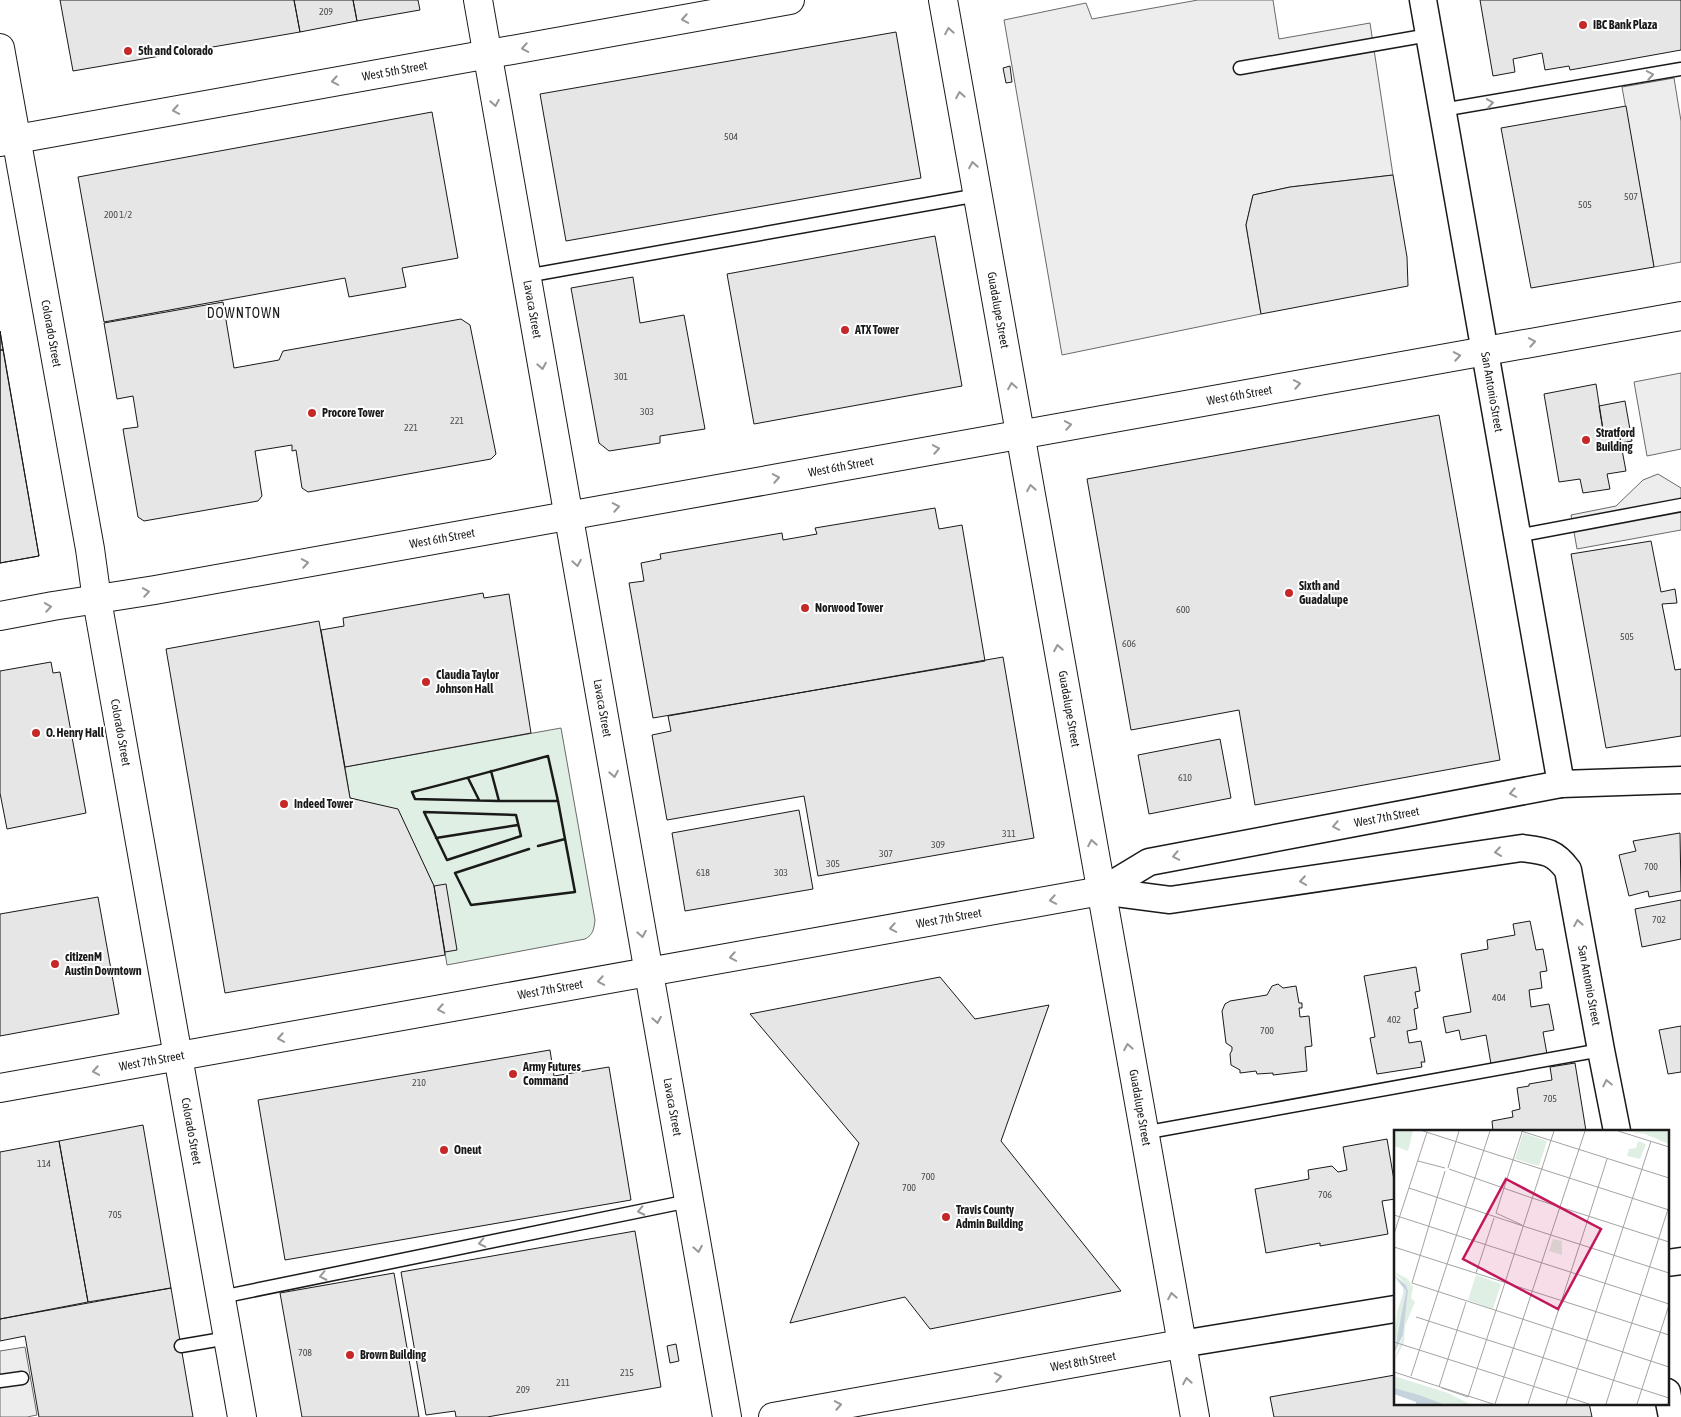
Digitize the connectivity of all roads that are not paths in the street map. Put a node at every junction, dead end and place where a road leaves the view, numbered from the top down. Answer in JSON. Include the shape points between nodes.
{"nodes":[{"id":1,"x":478,"y":0,"type":"edge"},
{"id":2,"x":790,"y":0,"type":"edge"},
{"id":3,"x":943,"y":0,"type":"edge"},
{"id":4,"x":1423,"y":0,"type":"edge"},
{"id":5,"x":1429,"y":35,"type":"junction"},
{"id":6,"x":0,"y":48,"type":"edge"},
{"id":7,"x":487,"y":55,"type":"junction"},
{"id":8,"x":1240,"y":68,"type":"dead end"},
{"id":9,"x":1681,"y":70,"type":"edge"},
{"id":10,"x":1442,"y":110,"type":"junction"},
{"id":11,"x":8,"y":141,"type":"edge"},
{"id":12,"x":978,"y":196,"type":"junction"},
{"id":13,"x":526,"y":276,"type":"junction"},
{"id":14,"x":1681,"y":316,"type":"edge"},
{"id":15,"x":1484,"y":351,"type":"junction"},
{"id":16,"x":1020,"y":434,"type":"junction"},
{"id":17,"x":1681,"y":505,"type":"edge"},
{"id":18,"x":568,"y":515,"type":"junction"},
{"id":19,"x":1517,"y":536,"type":"junction"},
{"id":20,"x":98,"y":600,"type":"junction"},
{"id":21,"x":0,"y":616,"type":"edge"},
{"id":22,"x":1681,"y":780,"type":"edge"},
{"id":23,"x":1561,"y":784,"type":"junction"},
{"id":24,"x":1546,"y":851,"type":"joint"},
{"id":25,"x":1100,"y":891,"type":"junction"},
{"id":26,"x":649,"y":972,"type":"junction"},
{"id":27,"x":1600,"y":1050,"type":"junction"},
{"id":28,"x":178,"y":1057,"type":"junction"},
{"id":29,"x":0,"y":1088,"type":"edge"},
{"id":30,"x":1617,"y":1130,"type":"edge"},
{"id":31,"x":1143,"y":1132,"type":"junction"},
{"id":32,"x":689,"y":1201,"type":"junction"},
{"id":33,"x":1681,"y":1261,"type":"edge"},
{"id":34,"x":1668,"y":1264,"type":"edge"},
{"id":35,"x":221,"y":1297,"type":"junction"},
{"id":36,"x":1394,"y":1308,"type":"edge"},
{"id":37,"x":228,"y":1338,"type":"junction"},
{"id":38,"x":1181,"y":1344,"type":"junction"},
{"id":39,"x":181,"y":1346,"type":"dead end"},
{"id":40,"x":22,"y":1378,"type":"dead end"},
{"id":41,"x":0,"y":1381,"type":"edge"},
{"id":42,"x":1668,"y":1397,"type":"edge"},
{"id":43,"x":242,"y":1417,"type":"edge"},
{"id":44,"x":727,"y":1417,"type":"edge"},
{"id":45,"x":773,"y":1417,"type":"edge"},
{"id":46,"x":1195,"y":1417,"type":"edge"},
{"id":47,"x":1672,"y":1417,"type":"edge"}],
"edges":[{"from":1,"to":7,"type":"main road","name":"Lavaca Street"},
{"from":2,"to":7,"type":"main road","name":"West 5th Street","one_way":true},
{"from":12,"to":3,"type":"main road","name":"Guadalupe Street","one_way":true},
{"from":4,"to":5,"type":"street","name":"San Antonio Street"},
{"from":5,"to":8,"type":"lane"},
{"from":5,"to":10,"type":"street","name":"San Antonio Street"},
{"from":6,"to":11,"type":"main road","name":"Colorado Street"},
{"from":7,"to":11,"type":"main road","name":"West 5th Street","one_way":true},
{"from":7,"to":13,"type":"main road","name":"Lavaca Street","one_way":true},
{"from":10,"to":9,"type":"lane","one_way":true},
{"from":10,"to":15,"type":"street","name":"San Antonio Street"},
{"from":11,"to":20,"type":"main road","name":"Colorado Street"},
{"from":12,"to":13,"type":"lane"},
{"from":16,"to":12,"type":"main road","name":"Guadalupe Street","one_way":true},
{"from":13,"to":18,"type":"main road","name":"Lavaca Street","one_way":true},
{"from":15,"to":14,"type":"main road","name":"West 6th Street","one_way":true},
{"from":16,"to":15,"type":"main road","name":"West 6th Street","one_way":true},
{"from":15,"to":19,"type":"street","name":"San Antonio Street"},
{"from":18,"to":16,"type":"main road","name":"West 6th Street","one_way":true},
{"from":25,"to":16,"type":"main road","name":"Guadalupe Street","one_way":true},
{"from":17,"to":19,"type":"lane"},
{"from":20,"to":18,"type":"main road","name":"West 6th Street","one_way":true},
{"from":18,"to":26,"type":"main road","name":"Lavaca Street","one_way":true},
{"from":19,"to":23,"type":"street","name":"San Antonio Street"},
{"from":21,"to":20,"type":"main road","name":"West 6th Street","one_way":true},
{"from":20,"to":28,"type":"main road","name":"Colorado Street"},
{"from":22,"to":23,"type":"street","name":"West 7th Street"},
{"from":23,"to":25,"type":"street","name":"West 7th Street","one_way":true,"via":[[1149,862]]},
{"from":24,"to":25,"type":"street","name":"West 7th Street","one_way":true,"via":[[1522,848],[1170,900]]},
{"from":27,"to":24,"type":"street","name":"San Antonio Street","one_way":true,"via":[[1568,870],[1559,858]]},
{"from":25,"to":26,"type":"main road","name":"West 7th Street","one_way":true},
{"from":31,"to":25,"type":"main road","name":"Guadalupe Street","one_way":true},
{"from":26,"to":28,"type":"main road","name":"West 7th Street","one_way":true},
{"from":26,"to":32,"type":"main road","name":"Lavaca Street","one_way":true},
{"from":30,"to":27,"type":"street","name":"San Antonio Street","one_way":true},
{"from":27,"to":31,"type":"lane"},
{"from":28,"to":29,"type":"main road","name":"West 7th Street","one_way":true},
{"from":28,"to":35,"type":"main road","name":"Colorado Street"},
{"from":38,"to":31,"type":"main road","name":"Guadalupe Street","one_way":true},
{"from":32,"to":35,"type":"lane","one_way":true},
{"from":32,"to":44,"type":"main road","name":"Lavaca Street","one_way":true},
{"from":33,"to":34,"type":"street"},
{"from":35,"to":37,"type":"main road","name":"Colorado Street"},
{"from":36,"to":38,"type":"street","name":"West 8th Street"},
{"from":37,"to":39,"type":"lane"},
{"from":37,"to":43,"type":"main road","name":"Colorado Street"},
{"from":45,"to":38,"type":"main road","name":"West 8th Street","one_way":true},
{"from":46,"to":38,"type":"main road","name":"Guadalupe Street","one_way":true},
{"from":40,"to":41,"type":"lane"},
{"from":42,"to":47,"type":"street"}]}
